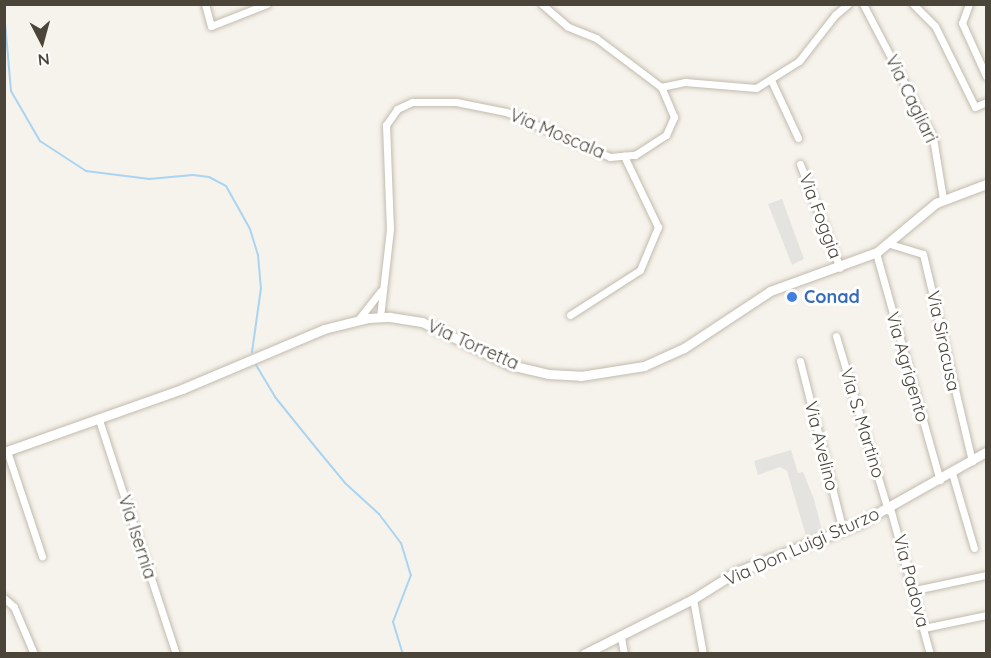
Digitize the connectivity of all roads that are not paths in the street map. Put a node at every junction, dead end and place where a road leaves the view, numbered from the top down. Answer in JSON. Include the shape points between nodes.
{"nodes":[{"id":1,"x":205,"y":4,"type":"edge"},
{"id":2,"x":267,"y":4,"type":"edge"},
{"id":3,"x":542,"y":4,"type":"edge"},
{"id":4,"x":848,"y":4,"type":"edge"},
{"id":5,"x":863,"y":4,"type":"edge"},
{"id":6,"x":914,"y":4,"type":"edge"},
{"id":7,"x":969,"y":4,"type":"edge"},
{"id":8,"x":987,"y":76,"type":"edge"},
{"id":9,"x":771,"y":80,"type":"junction"},
{"id":10,"x":661,"y":87,"type":"junction"},
{"id":11,"x":987,"y":102,"type":"edge"},
{"id":12,"x":798,"y":138,"type":"dead end"},
{"id":13,"x":624,"y":156,"type":"junction"},
{"id":14,"x":800,"y":164,"type":"dead end"},
{"id":15,"x":987,"y":184,"type":"edge"},
{"id":16,"x":943,"y":199,"type":"junction"},
{"id":17,"x":890,"y":244,"type":"junction"},
{"id":18,"x":876,"y":253,"type":"junction"},
{"id":19,"x":840,"y":268,"type":"junction"},
{"id":20,"x":381,"y":291,"type":"junction"},
{"id":21,"x":570,"y":315,"type":"dead end"},
{"id":22,"x":381,"y":317,"type":"junction"},
{"id":23,"x":358,"y":320,"type":"junction"},
{"id":24,"x":836,"y":336,"type":"dead end"},
{"id":25,"x":800,"y":361,"type":"dead end"},
{"id":26,"x":99,"y":420,"type":"junction"},
{"id":27,"x":6,"y":451,"type":"edge"},
{"id":28,"x":987,"y":452,"type":"edge"},
{"id":29,"x":972,"y":461,"type":"junction"},
{"id":30,"x":951,"y":473,"type":"junction"},
{"id":31,"x":940,"y":480,"type":"junction"},
{"id":32,"x":889,"y":509,"type":"junction"},
{"id":33,"x":843,"y":531,"type":"junction"},
{"id":34,"x":974,"y":548,"type":"dead end"},
{"id":35,"x":42,"y":556,"type":"dead end"},
{"id":36,"x":987,"y":575,"type":"edge"},
{"id":37,"x":915,"y":590,"type":"junction"},
{"id":38,"x":4,"y":598,"type":"edge"},
{"id":39,"x":693,"y":599,"type":"junction"},
{"id":40,"x":987,"y":615,"type":"edge"},
{"id":41,"x":924,"y":628,"type":"junction"},
{"id":42,"x":621,"y":637,"type":"junction"},
{"id":43,"x":34,"y":654,"type":"edge"},
{"id":44,"x":176,"y":654,"type":"edge"},
{"id":45,"x":584,"y":654,"type":"edge"},
{"id":46,"x":624,"y":654,"type":"edge"},
{"id":47,"x":703,"y":654,"type":"edge"},
{"id":48,"x":930,"y":654,"type":"edge"}],
"edges":[{"from":1,"to":2,"type":"street","via":[[212,26]]},
{"from":3,"to":10,"type":"street","name":"Via Moscala","via":[[567,26],[596,38]]},
{"from":4,"to":9,"type":"street","via":[[799,61]]},
{"from":5,"to":16,"type":"street","name":"Via Cagliari","via":[[933,138]]},
{"from":6,"to":11,"type":"street","via":[[935,26],[975,107]]},
{"from":7,"to":8,"type":"street","via":[[962,23]]},
{"from":9,"to":10,"type":"street","via":[[756,88],[685,82]]},
{"from":9,"to":12,"type":"street"},
{"from":10,"to":13,"type":"street","name":"Via Moscala","via":[[674,117],[666,135],[634,155]]},
{"from":13,"to":20,"type":"street","name":"Via Moscala","via":[[610,157],[506,112],[456,102],[412,102],[397,109],[386,125],[390,229]]},
{"from":13,"to":21,"type":"street","via":[[658,227],[640,270]]},
{"from":14,"to":19,"type":"street","name":"Via Foggia"},
{"from":15,"to":16,"type":"street","name":"Via Torretta"},
{"from":16,"to":17,"type":"street","name":"Via Torretta"},
{"from":17,"to":18,"type":"street","name":"Via Torretta"},
{"from":17,"to":29,"type":"street","name":"Via Siracusa","via":[[923,254]]},
{"from":18,"to":19,"type":"street","name":"Via Torretta"},
{"from":18,"to":31,"type":"street","name":"Via Agrigento"},
{"from":19,"to":22,"type":"street","name":"Via Torretta","via":[[759,297],[657,362],[600,374],[566,376],[531,371],[495,358],[441,329],[405,318]]},
{"from":20,"to":22,"type":"street","name":"Via Moscala"},
{"from":20,"to":23,"type":"street"},
{"from":22,"to":23,"type":"street","name":"Via Torretta"},
{"from":23,"to":26,"type":"street","name":"Via Torretta","via":[[324,329]]},
{"from":24,"to":32,"type":"street","name":"Via S. Martino"},
{"from":25,"to":33,"type":"street","name":"Via Avelino"},
{"from":26,"to":27,"type":"street","name":"Via Torretta"},
{"from":26,"to":44,"type":"street","name":"Via Isernia"},
{"from":27,"to":35,"type":"street"},
{"from":28,"to":29,"type":"street","name":"Via Don Luigi Sturzo"},
{"from":29,"to":30,"type":"street","name":"Via Don Luigi Sturzo"},
{"from":30,"to":31,"type":"street","name":"Via Don Luigi Sturzo"},
{"from":30,"to":34,"type":"street"},
{"from":31,"to":32,"type":"street","name":"Via Don Luigi Sturzo"},
{"from":32,"to":33,"type":"street","name":"Via Don Luigi Sturzo"},
{"from":32,"to":37,"type":"street","name":"Via Padova"},
{"from":33,"to":39,"type":"street","name":"Via Don Luigi Sturzo","via":[[736,572]]},
{"from":36,"to":37,"type":"street"},
{"from":37,"to":41,"type":"street","name":"Via Padova"},
{"from":38,"to":43,"type":"street","via":[[14,607]]},
{"from":39,"to":42,"type":"street","name":"Via Don Luigi Sturzo"},
{"from":39,"to":47,"type":"street"},
{"from":40,"to":41,"type":"street"},
{"from":41,"to":48,"type":"street","name":"Via Padova"},
{"from":42,"to":45,"type":"street","name":"Via Don Luigi Sturzo"},
{"from":42,"to":46,"type":"street"}]}
